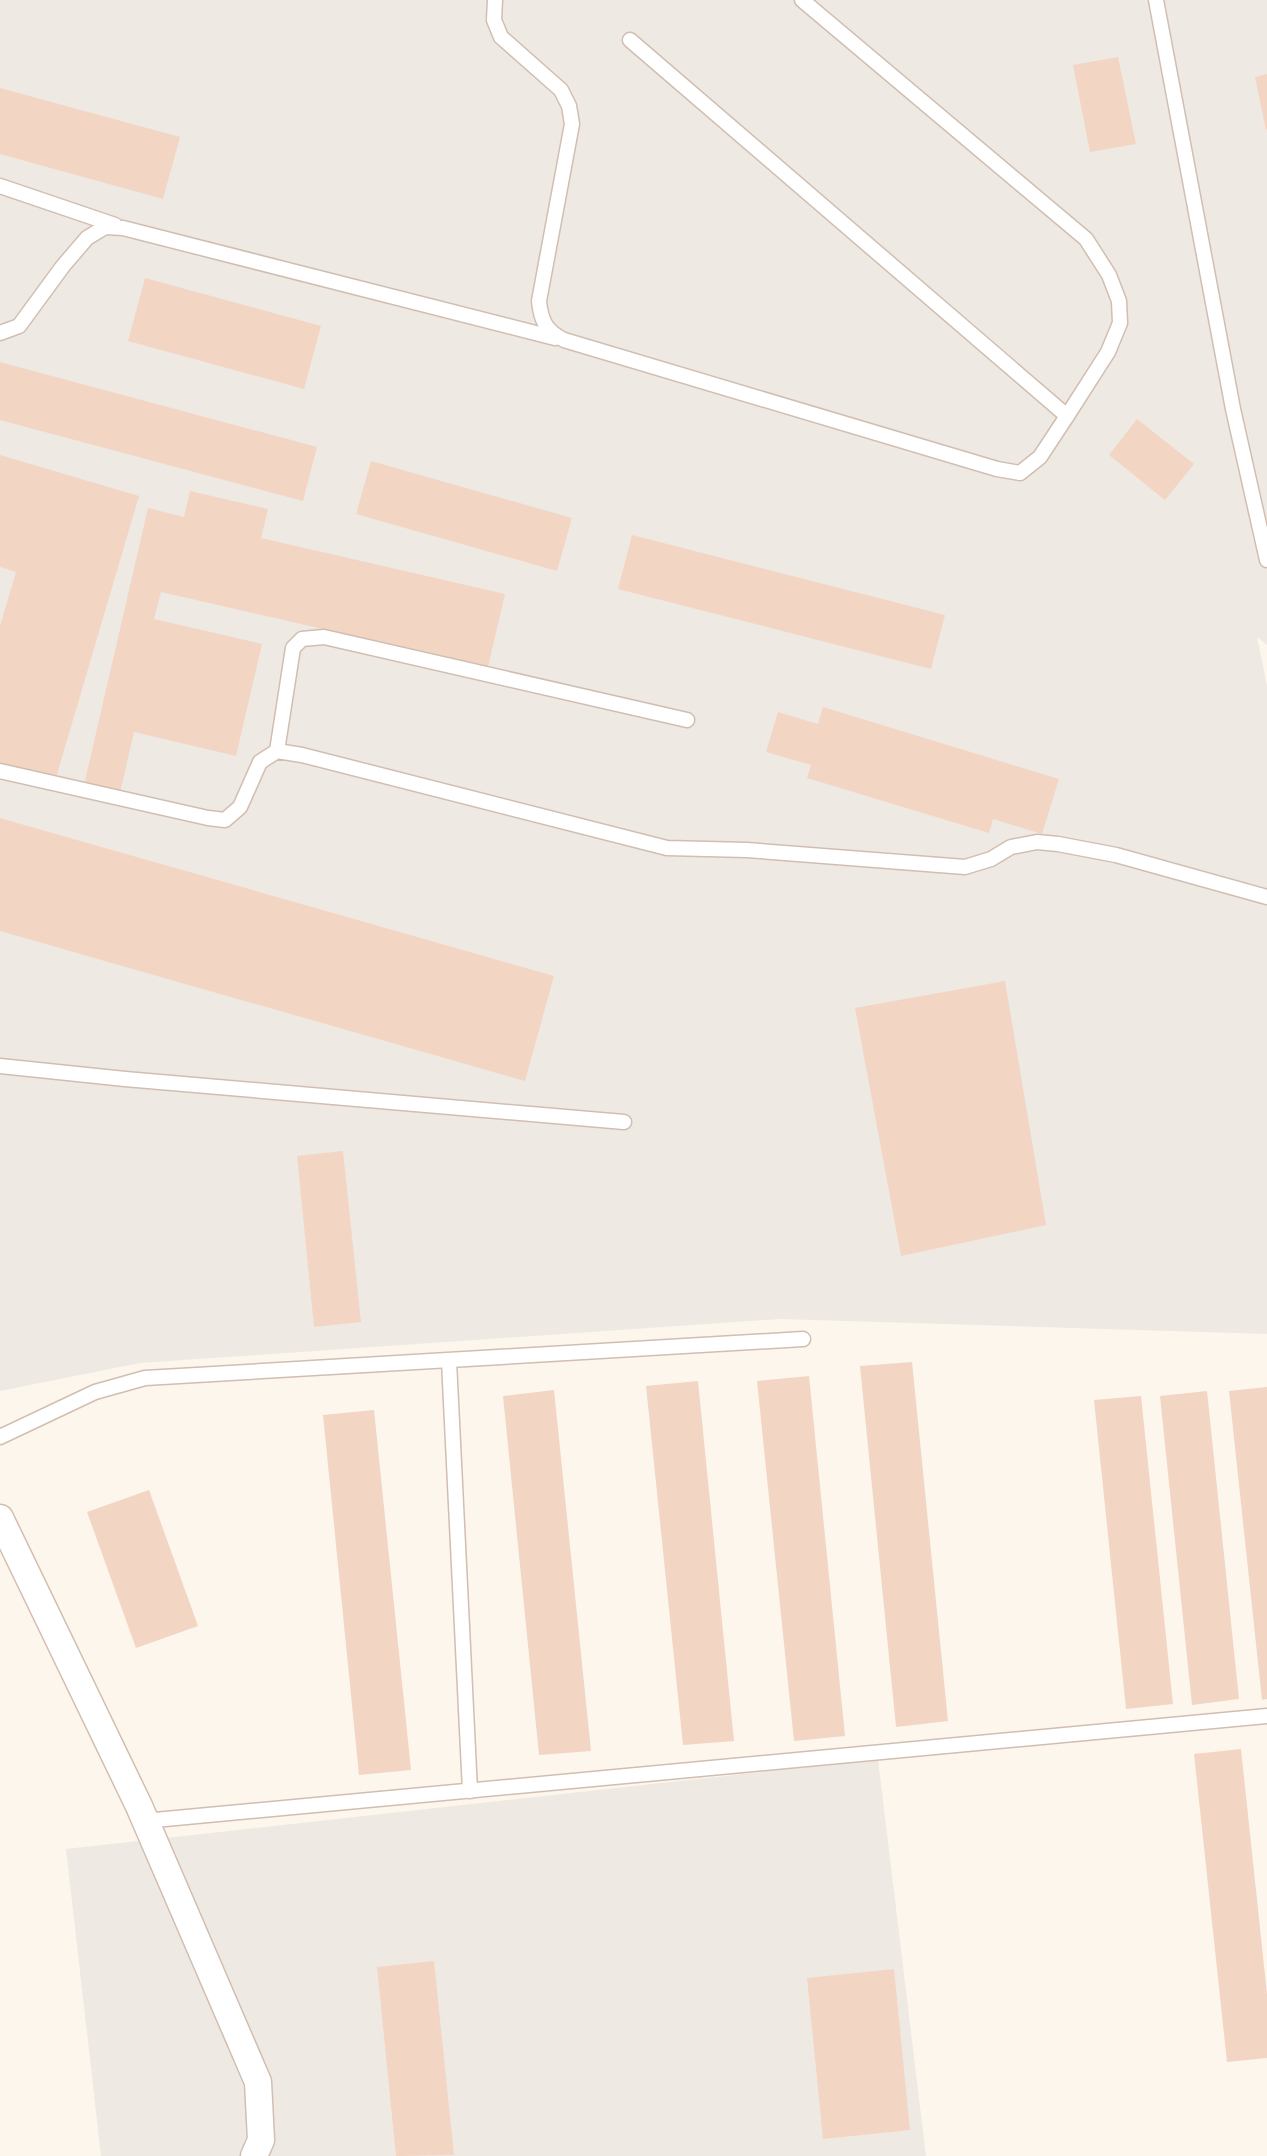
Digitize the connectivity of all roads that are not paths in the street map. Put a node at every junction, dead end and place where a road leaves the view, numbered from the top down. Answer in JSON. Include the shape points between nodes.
{"nodes":[{"id":1,"x":495,"y":0,"type":"edge"},
{"id":2,"x":802,"y":0,"type":"edge"},
{"id":3,"x":1156,"y":0,"type":"edge"},
{"id":4,"x":630,"y":40,"type":"dead end"},
{"id":5,"x":0,"y":186,"type":"edge"},
{"id":6,"x":123,"y":228,"type":"junction"},
{"id":7,"x":0,"y":333,"type":"edge"},
{"id":8,"x":564,"y":340,"type":"junction"},
{"id":9,"x":1067,"y":416,"type":"junction"},
{"id":10,"x":1267,"y":560,"type":"edge"},
{"id":11,"x":687,"y":720,"type":"dead end"},
{"id":12,"x":277,"y":751,"type":"junction"},
{"id":13,"x":0,"y":771,"type":"edge"},
{"id":14,"x":1267,"y":897,"type":"edge"},
{"id":15,"x":0,"y":1066,"type":"edge"},
{"id":16,"x":624,"y":1122,"type":"dead end"},
{"id":17,"x":803,"y":1339,"type":"dead end"},
{"id":18,"x":449,"y":1361,"type":"junction"},
{"id":19,"x":0,"y":1437,"type":"edge"},
{"id":20,"x":0,"y":1518,"type":"edge"},
{"id":21,"x":1267,"y":1716,"type":"edge"},
{"id":22,"x":470,"y":1791,"type":"junction"},
{"id":23,"x":144,"y":1821,"type":"junction"},
{"id":24,"x":254,"y":2156,"type":"edge"}],
"edges":[{"from":1,"to":8,"type":"lane","via":[[494,20],[501,37],[561,90],[569,106],[572,124],[538,301],[544,325]]},
{"from":2,"to":9,"type":"lane","via":[[1086,239],[1110,275],[1119,301],[1120,323],[1108,352]]},
{"from":3,"to":10,"type":"lane","via":[[1233,409]]},
{"from":4,"to":9,"type":"lane"},
{"from":5,"to":6,"type":"lane"},
{"from":6,"to":7,"type":"lane","via":[[105,227],[87,238],[19,326]]},
{"from":6,"to":8,"type":"lane"},
{"from":8,"to":9,"type":"lane","via":[[1020,473],[1040,457]]},
{"from":11,"to":12,"type":"lane","via":[[324,637],[302,639],[293,648]]},
{"from":12,"to":13,"type":"lane","via":[[260,762],[240,807],[225,820]]},
{"from":12,"to":14,"type":"lane","via":[[667,848],[965,867],[1011,847],[1037,842],[1116,855]]},
{"from":15,"to":16,"type":"lane"},
{"from":17,"to":18,"type":"lane"},
{"from":18,"to":19,"type":"lane","via":[[145,1378],[95,1392]]},
{"from":18,"to":22,"type":"lane"},
{"from":20,"to":23,"type":"street"},
{"from":21,"to":22,"type":"lane"},
{"from":22,"to":23,"type":"lane"},
{"from":23,"to":24,"type":"street","via":[[258,2082],[261,2140]]}]}
